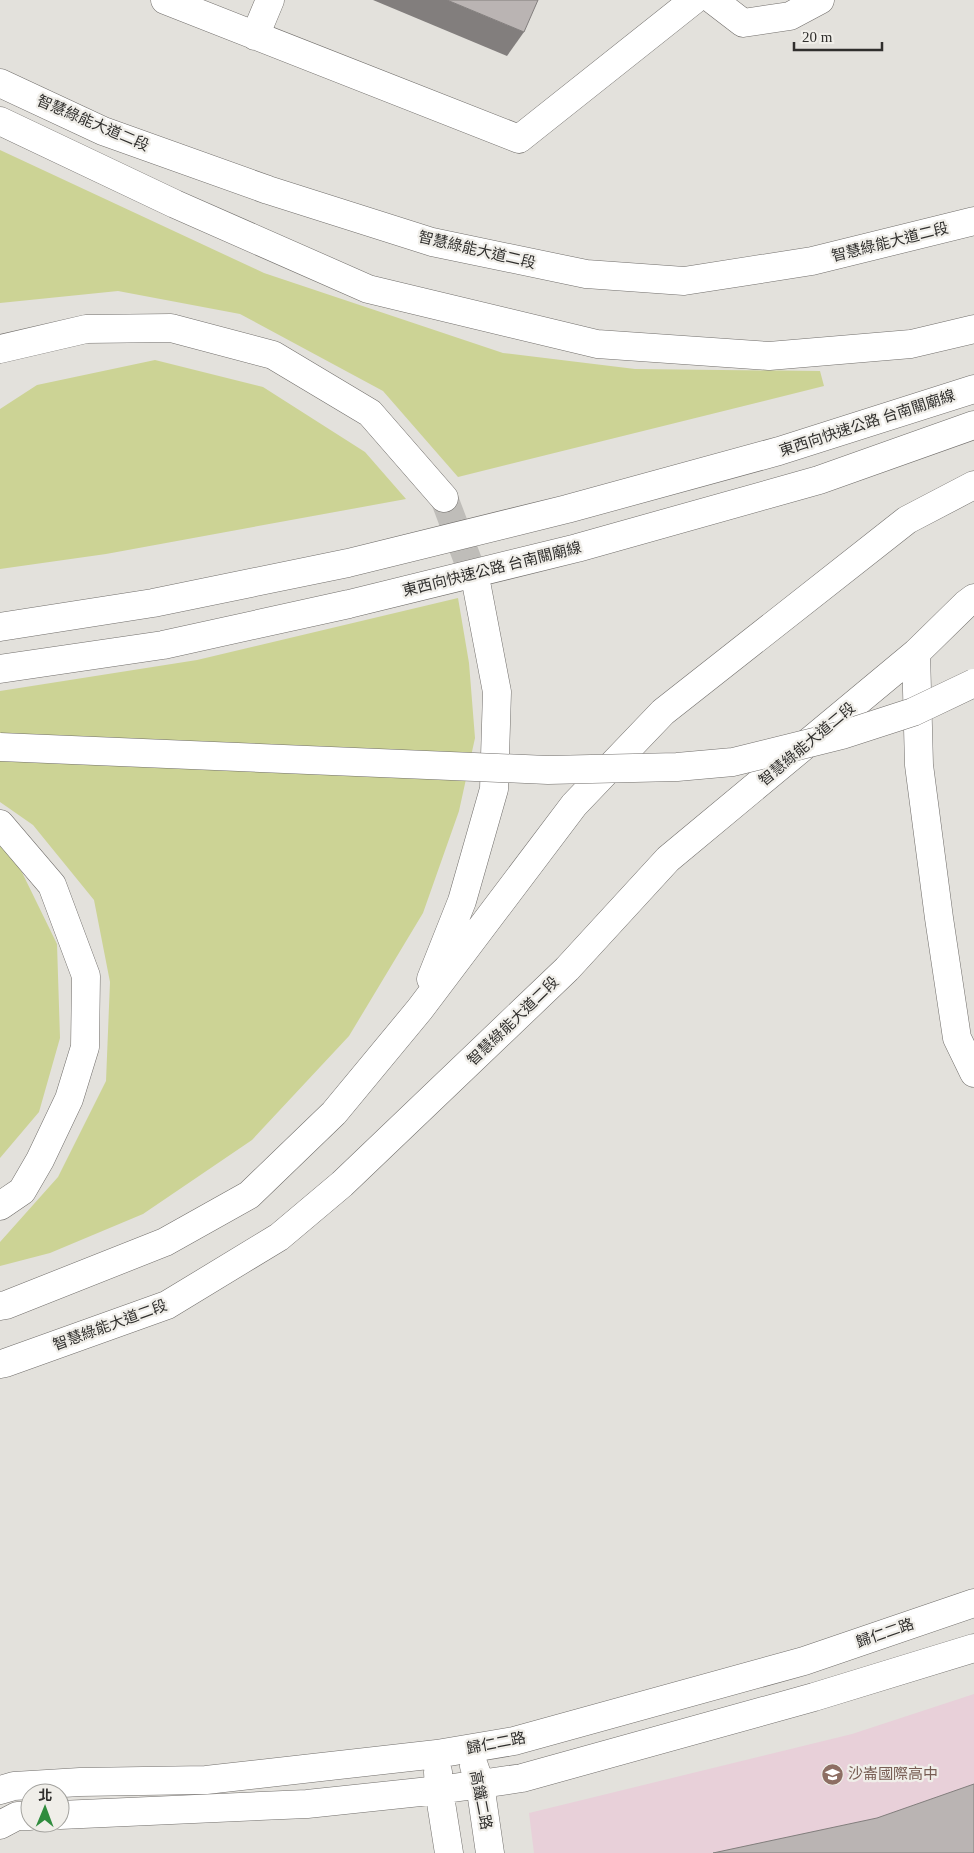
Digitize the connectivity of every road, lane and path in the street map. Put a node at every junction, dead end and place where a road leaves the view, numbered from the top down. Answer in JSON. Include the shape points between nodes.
{"nodes":[{"id":1,"x":165,"y":0,"type":"edge"},
{"id":2,"x":270,"y":0,"type":"edge"},
{"id":3,"x":694,"y":0,"type":"edge"},
{"id":4,"x":714,"y":0,"type":"edge"},
{"id":5,"x":820,"y":0,"type":"edge"},
{"id":6,"x":255,"y":36,"type":"junction"},
{"id":7,"x":0,"y":83,"type":"edge"},
{"id":8,"x":5,"y":125,"type":"edge"},
{"id":9,"x":974,"y":222,"type":"edge"},
{"id":10,"x":974,"y":329,"type":"edge"},
{"id":11,"x":0,"y":349,"type":"edge"},
{"id":12,"x":974,"y":389,"type":"edge"},
{"id":13,"x":974,"y":424,"type":"edge"},
{"id":14,"x":974,"y":485,"type":"edge"},
{"id":15,"x":444,"y":498,"type":"tunnel mouth"},
{"id":16,"x":476,"y":582,"type":"tunnel mouth"},
{"id":17,"x":974,"y":598,"type":"edge"},
{"id":18,"x":0,"y":627,"type":"edge"},
{"id":19,"x":916,"y":654,"type":"junction"},
{"id":20,"x":0,"y":669,"type":"edge"},
{"id":21,"x":974,"y":683,"type":"edge"},
{"id":22,"x":0,"y":747,"type":"edge"},
{"id":23,"x":0,"y":824,"type":"edge"},
{"id":24,"x":420,"y":1009,"type":"junction"},
{"id":25,"x":974,"y":1073,"type":"edge"},
{"id":26,"x":0,"y":1206,"type":"edge"},
{"id":27,"x":0,"y":1306,"type":"edge"},
{"id":28,"x":0,"y":1364,"type":"edge"},
{"id":29,"x":974,"y":1603,"type":"edge"},
{"id":30,"x":974,"y":1648,"type":"edge"},
{"id":31,"x":469,"y":1748,"type":"junction"},
{"id":32,"x":437,"y":1754,"type":"junction"},
{"id":33,"x":480,"y":1784,"type":"junction"},
{"id":34,"x":0,"y":1790,"type":"edge"},
{"id":35,"x":439,"y":1790,"type":"junction"},
{"id":36,"x":70,"y":1815,"type":"edge"},
{"id":37,"x":20,"y":1816,"type":"edge"},
{"id":38,"x":0,"y":1825,"type":"edge"},
{"id":39,"x":449,"y":1853,"type":"edge"},
{"id":40,"x":490,"y":1853,"type":"edge"}],
"edges":[{"from":1,"to":6,"type":"main road"},
{"from":2,"to":6,"type":"main road"},
{"from":3,"to":6,"type":"main road","via":[[518,140]]},
{"from":4,"to":5,"type":"main road","via":[[743,23],[790,16]]},
{"from":7,"to":9,"type":"main road","name":"智慧綠能大道二段","via":[[104,131],[277,192],[432,242],[586,274],[684,281],[812,261]]},
{"from":8,"to":10,"type":"main road","via":[[368,290],[597,344],[769,356],[911,344]]},
{"from":11,"to":15,"type":"main road","via":[[86,329],[171,328],[273,355],[370,413]]},
{"from":12,"to":18,"type":"main road","name":"東西向快速公路 台南關廟線","via":[[779,451],[548,514],[348,563],[153,603]]},
{"from":13,"to":20,"type":"main road","name":"東西向快速公路 台南關廟線","via":[[819,480],[577,548],[349,604],[163,645]]},
{"from":14,"to":24,"type":"main road","via":[[907,520],[663,712],[574,805]]},
{"from":16,"to":24,"type":"main road","via":[[497,692],[494,789],[462,901]]},
{"from":17,"to":19,"type":"main road","name":"智慧綠能大道二段"},
{"from":19,"to":25,"type":"main road","via":[[919,765],[939,918],[957,1038]]},
{"from":19,"to":28,"type":"main road","name":"智慧綠能大道二段","via":[[668,859],[567,969],[342,1184],[279,1237],[167,1305]]},
{"from":21,"to":22,"type":"main road","bridge":true,"via":[[914,712],[842,735],[733,762],[677,767],[548,770]]},
{"from":23,"to":26,"type":"main road","via":[[52,885],[86,976],[85,1047],[69,1100],[22,1191]]},
{"from":24,"to":27,"type":"main road","via":[[334,1113],[249,1195],[165,1242]]},
{"from":29,"to":31,"type":"main road","name":"歸仁二路","via":[[804,1661],[514,1741]]},
{"from":30,"to":33,"type":"main road","via":[[814,1697],[522,1778]]},
{"from":31,"to":32,"type":"main road","name":"歸仁二路"},
{"from":31,"to":33,"type":"main road","name":"高鐵二路"},
{"from":32,"to":34,"type":"main road","name":"歸仁二路","via":[[206,1780],[80,1782],[14,1786]]},
{"from":32,"to":35,"type":"main road"},
{"from":33,"to":35,"type":"main road"},
{"from":33,"to":40,"type":"main road","name":"高鐵二路"},
{"from":35,"to":36,"type":"main road","via":[[307,1804]]},
{"from":35,"to":39,"type":"main road"},
{"from":37,"to":38,"type":"main road"}]}
